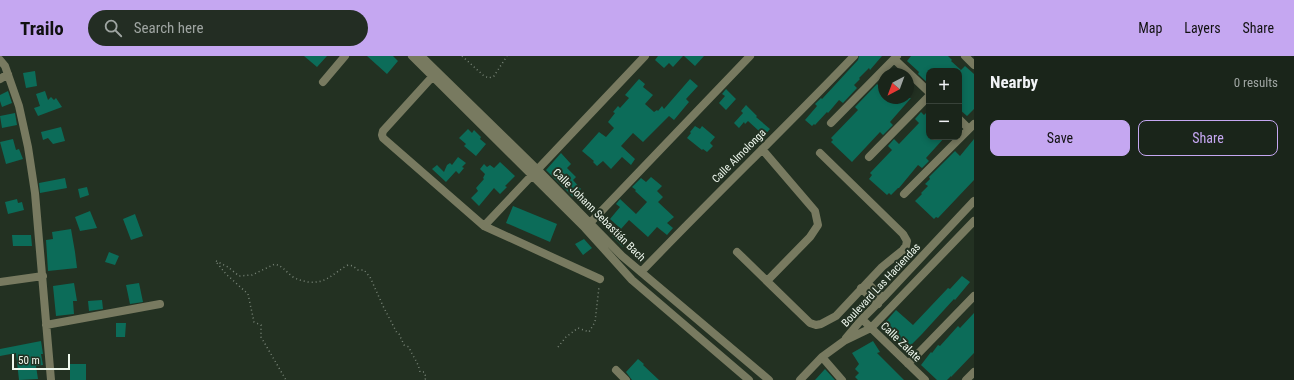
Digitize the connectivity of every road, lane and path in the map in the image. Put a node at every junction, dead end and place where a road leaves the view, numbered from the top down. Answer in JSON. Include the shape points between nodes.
{"nodes":[{"id":1,"x":345,"y":56,"type":"edge"},
{"id":2,"x":412,"y":56,"type":"edge"},
{"id":3,"x":422,"y":56,"type":"edge"},
{"id":4,"x":462,"y":56,"type":"edge"},
{"id":5,"x":507,"y":56,"type":"edge"},
{"id":6,"x":645,"y":56,"type":"edge"},
{"id":7,"x":854,"y":56,"type":"edge"},
{"id":8,"x":965,"y":56,"type":"edge"},
{"id":9,"x":895,"y":57,"type":"edge"},
{"id":10,"x":746,"y":58,"type":"edge"},
{"id":11,"x":0,"y":60,"type":"edge"},
{"id":12,"x":974,"y":64,"type":"edge"},
{"id":13,"x":8,"y":74,"type":"junction"},
{"id":14,"x":433,"y":76,"type":"junction"},
{"id":15,"x":0,"y":78,"type":"edge"},
{"id":16,"x":323,"y":82,"type":"dead end"},
{"id":17,"x":926,"y":89,"type":"edge"},
{"id":18,"x":926,"y":99,"type":"edge"},
{"id":19,"x":962,"y":121,"type":"edge"},
{"id":20,"x":831,"y":123,"type":"dead end"},
{"id":21,"x":972,"y":126,"type":"edge"},
{"id":22,"x":762,"y":149,"type":"junction"},
{"id":23,"x":820,"y":153,"type":"dead end"},
{"id":24,"x":869,"y":157,"type":"dead end"},
{"id":25,"x":534,"y":172,"type":"junction"},
{"id":26,"x":904,"y":194,"type":"dead end"},
{"id":27,"x":974,"y":201,"type":"edge"},
{"id":28,"x":974,"y":221,"type":"edge"},
{"id":29,"x":590,"y":223,"type":"junction"},
{"id":30,"x":484,"y":226,"type":"junction"},
{"id":31,"x":737,"y":252,"type":"dead end"},
{"id":32,"x":641,"y":272,"type":"junction"},
{"id":33,"x":43,"y":276,"type":"junction"},
{"id":34,"x":600,"y":279,"type":"joint"},
{"id":35,"x":767,"y":281,"type":"junction"},
{"id":36,"x":0,"y":282,"type":"edge"},
{"id":37,"x":864,"y":286,"type":"junction"},
{"id":38,"x":974,"y":296,"type":"edge"},
{"id":39,"x":881,"y":301,"type":"junction"},
{"id":40,"x":160,"y":304,"type":"dead end"},
{"id":41,"x":862,"y":319,"type":"junction"},
{"id":42,"x":46,"y":325,"type":"junction"},
{"id":43,"x":871,"y":328,"type":"junction"},
{"id":44,"x":844,"y":341,"type":"junction"},
{"id":45,"x":558,"y":347,"type":"dead end"},
{"id":46,"x":822,"y":357,"type":"junction"},
{"id":47,"x":908,"y":364,"type":"junction"},
{"id":48,"x":616,"y":370,"type":"dead end"},
{"id":49,"x":974,"y":372,"type":"edge"},
{"id":50,"x":51,"y":380,"type":"edge"},
{"id":51,"x":286,"y":380,"type":"edge"},
{"id":52,"x":425,"y":380,"type":"edge"},
{"id":53,"x":626,"y":380,"type":"edge"},
{"id":54,"x":749,"y":380,"type":"edge"},
{"id":55,"x":769,"y":380,"type":"edge"},
{"id":56,"x":800,"y":380,"type":"edge"},
{"id":57,"x":842,"y":380,"type":"edge"},
{"id":58,"x":925,"y":380,"type":"edge"},
{"id":59,"x":966,"y":380,"type":"edge"}],
"edges":[{"from":1,"to":16,"type":"street"},
{"from":2,"to":14,"type":"street","name":"Calle Johann Sebastián Bach"},
{"from":3,"to":25,"type":"street","name":"Calle Johann Sebastián Bach"},
{"from":4,"to":5,"type":"path","via":[[488,78],[494,76]]},
{"from":6,"to":25,"type":"street"},
{"from":7,"to":22,"type":"street","name":"Calle Almolonga"},
{"from":8,"to":12,"type":"street"},
{"from":9,"to":17,"type":"street"},
{"from":9,"to":20,"type":"street"},
{"from":10,"to":29,"type":"street"},
{"from":11,"to":13,"type":"street"},
{"from":13,"to":15,"type":"street"},
{"from":13,"to":33,"type":"street","via":[[22,116],[28,147]]},
{"from":14,"to":25,"type":"street","name":"Calle Johann Sebastián Bach"},
{"from":14,"to":30,"type":"street","via":[[383,131],[382,136]]},
{"from":18,"to":24,"type":"street"},
{"from":19,"to":21,"type":"street"},
{"from":21,"to":26,"type":"street"},
{"from":22,"to":32,"type":"street","name":"Calle Almolonga"},
{"from":22,"to":35,"type":"street","via":[[815,211],[818,225],[810,237]]},
{"from":23,"to":37,"type":"street","via":[[907,241],[903,250]]},
{"from":25,"to":29,"type":"street","name":"Calle Johann Sebastián Bach"},
{"from":25,"to":30,"type":"street"},
{"from":25,"to":54,"type":"street","name":"Calle Johann Sebastián Bach","via":[[632,280]]},
{"from":27,"to":39,"type":"street","name":"Boulevard Las Haciendas"},
{"from":28,"to":43,"type":"street","name":"Boulevard Las Haciendas"},
{"from":29,"to":32,"type":"street","name":"Calle Johann Sebastián Bach"},
{"from":30,"to":34,"type":"street"},
{"from":31,"to":35,"type":"street"},
{"from":32,"to":55,"type":"street","name":"Calle Johann Sebastián Bach"},
{"from":33,"to":36,"type":"street"},
{"from":33,"to":42,"type":"street"},
{"from":34,"to":45,"type":"path","via":[[595,322],[589,332],[578,328]]},
{"from":35,"to":37,"type":"street","via":[[810,323],[816,325],[836,316]]},
{"from":37,"to":39,"type":"street"},
{"from":38,"to":47,"type":"street"},
{"from":39,"to":41,"type":"street","name":"Boulevard Las Haciendas"},
{"from":40,"to":42,"type":"street"},
{"from":41,"to":43,"type":"street","name":"Calle Zalate"},
{"from":41,"to":44,"type":"street","name":"Boulevard Las Haciendas"},
{"from":42,"to":50,"type":"street"},
{"from":43,"to":44,"type":"street","name":"Boulevard Las Haciendas"},
{"from":43,"to":47,"type":"street","name":"Calle Zalate"},
{"from":44,"to":46,"type":"street"},
{"from":46,"to":56,"type":"street"},
{"from":46,"to":57,"type":"street"},
{"from":47,"to":58,"type":"street","name":"Calle Zalate"},
{"from":48,"to":53,"type":"street"},
{"from":49,"to":59,"type":"street"},
{"from":51,"to":52,"type":"path","via":[[261,337],[261,325],[254,322],[248,294],[216,261],[239,276],[252,275],[275,264],[283,267],[294,277],[309,282],[325,280],[348,265],[364,270],[370,277],[396,332],[404,345],[409,347],[420,372],[424,372]]}]}
